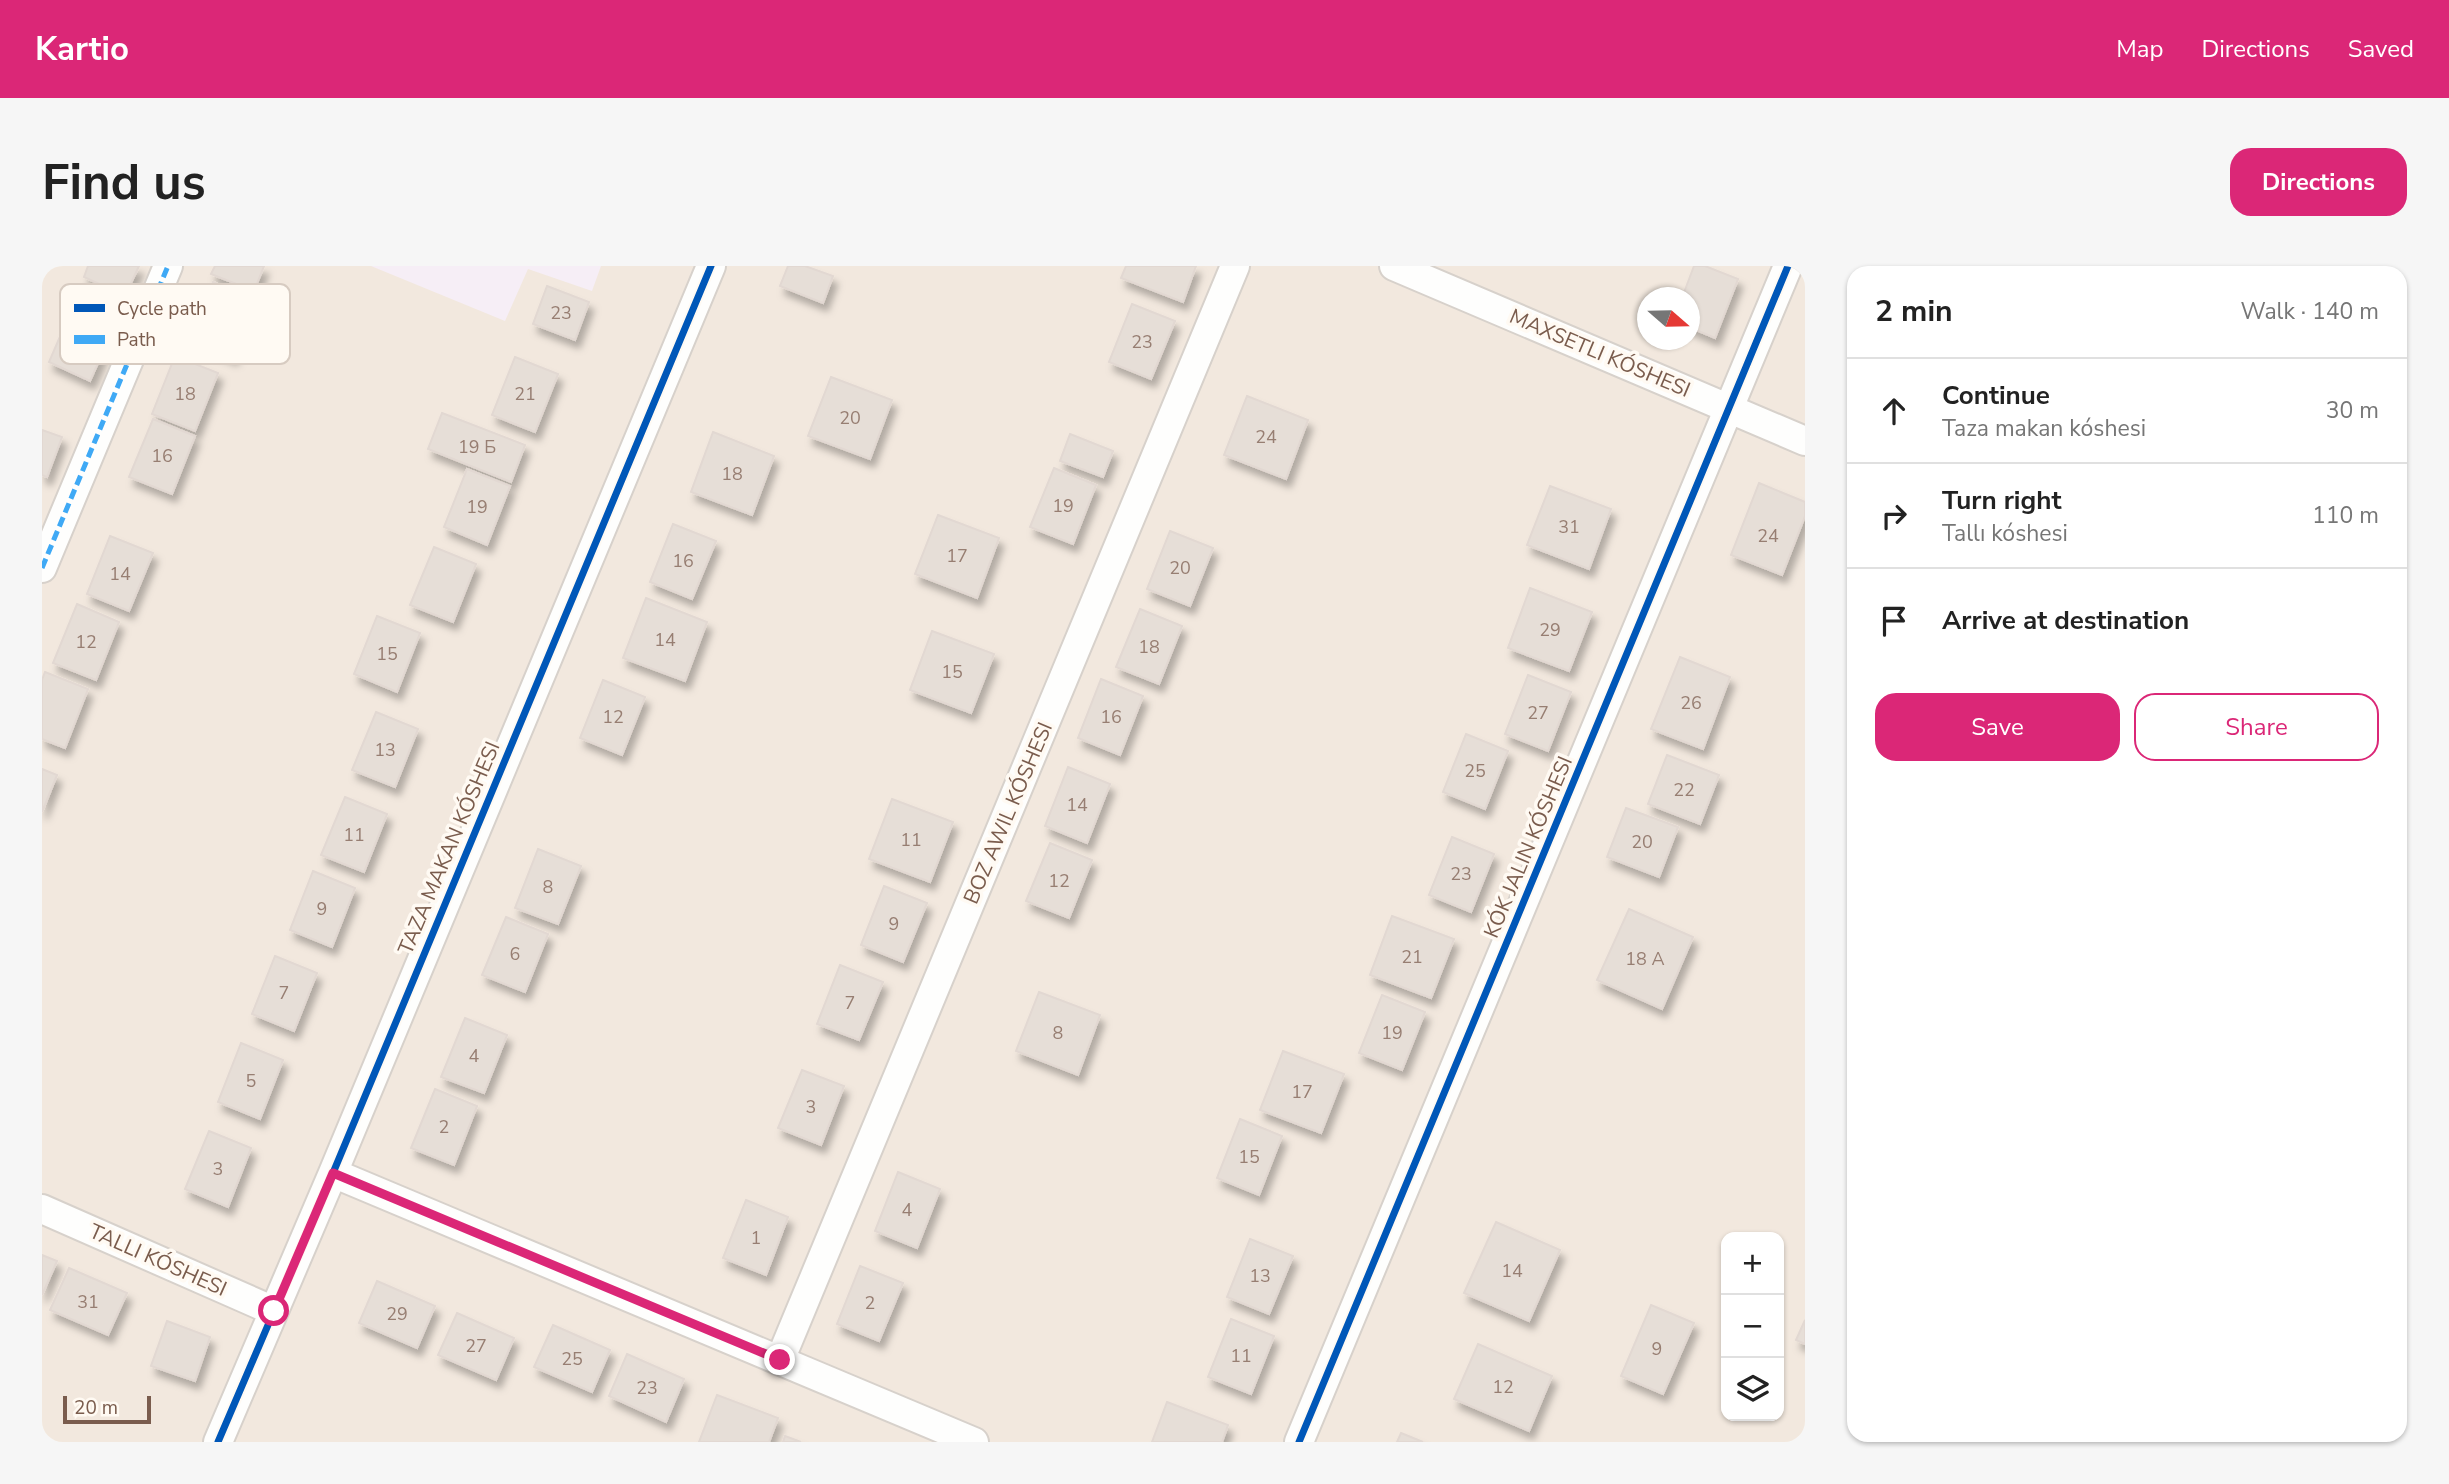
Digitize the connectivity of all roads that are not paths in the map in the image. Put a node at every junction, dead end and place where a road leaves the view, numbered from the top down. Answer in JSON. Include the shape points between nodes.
{"nodes":[{"id":1,"x":168,"y":266,"type":"edge"},
{"id":2,"x":711,"y":266,"type":"edge"},
{"id":3,"x":1235,"y":266,"type":"edge"},
{"id":4,"x":1394,"y":266,"type":"edge"},
{"id":5,"x":1788,"y":266,"type":"edge"},
{"id":6,"x":160,"y":284,"type":"edge"},
{"id":7,"x":127,"y":364,"type":"edge"},
{"id":8,"x":1730,"y":408,"type":"junction"},
{"id":9,"x":1805,"y":441,"type":"edge"},
{"id":10,"x":42,"y":568,"type":"edge"},
{"id":11,"x":333,"y":1173,"type":"junction"},
{"id":12,"x":42,"y":1209,"type":"edge"},
{"id":13,"x":274,"y":1311,"type":"junction"},
{"id":14,"x":780,"y":1360,"type":"junction"},
{"id":15,"x":218,"y":1442,"type":"edge"},
{"id":16,"x":974,"y":1442,"type":"edge"},
{"id":17,"x":1299,"y":1442,"type":"edge"}],
"edges":[{"from":1,"to":6,"type":"street"},
{"from":2,"to":11,"type":"street","name":"TAZA MAKAN KÓSHESI"},
{"from":3,"to":14,"type":"street"},
{"from":4,"to":8,"type":"street","name":"MAXSETLI KÓSHESI"},
{"from":5,"to":8,"type":"street"},
{"from":7,"to":10,"type":"street"},
{"from":8,"to":9,"type":"street","name":"MAXSETLI KÓSHESI"},
{"from":8,"to":17,"type":"street"},
{"from":11,"to":13,"type":"street","name":"TAZA MAKAN KÓSHESI"},
{"from":11,"to":14,"type":"street"},
{"from":12,"to":13,"type":"street"},
{"from":13,"to":15,"type":"street","name":"TAZA MAKAN KÓSHESI"},
{"from":14,"to":16,"type":"street"}]}
